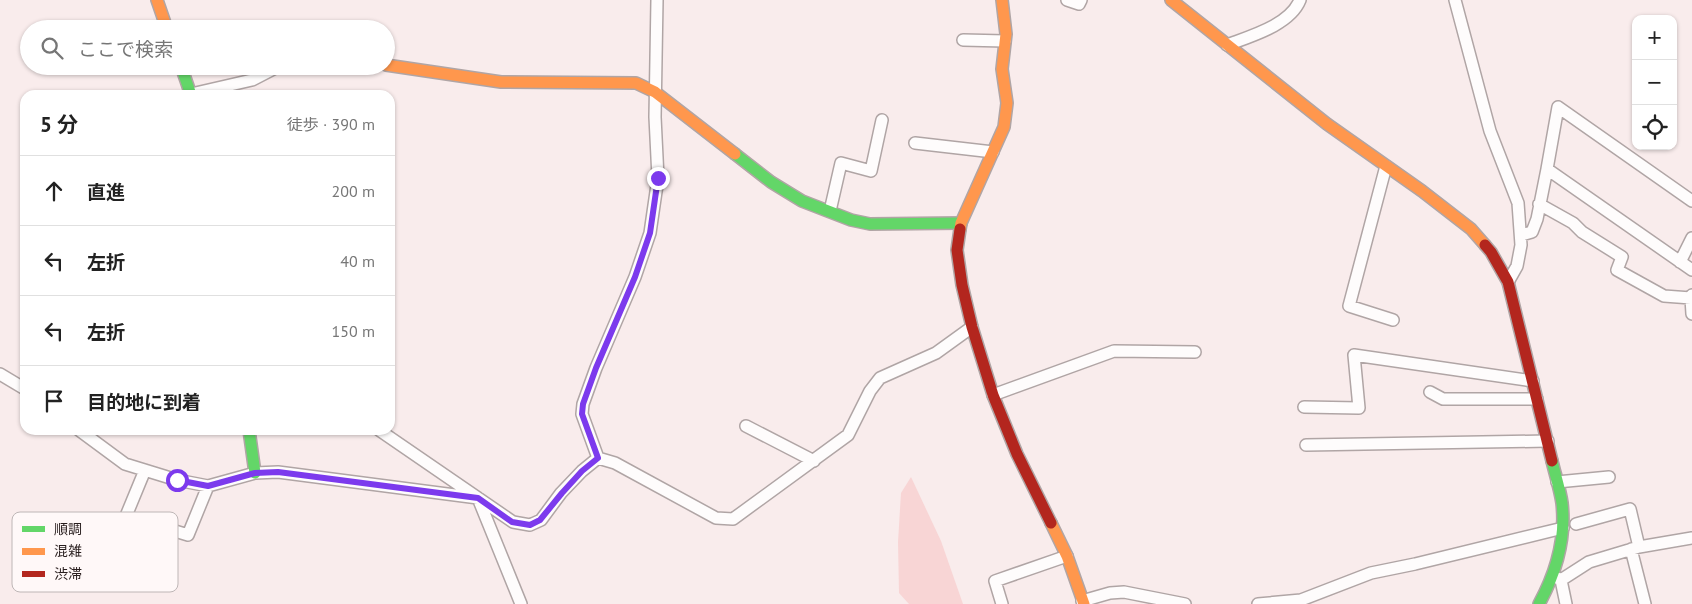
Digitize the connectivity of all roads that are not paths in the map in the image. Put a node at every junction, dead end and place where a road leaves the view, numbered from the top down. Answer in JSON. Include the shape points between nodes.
{"nodes":[{"id":1,"x":157,"y":0,"type":"edge"},
{"id":2,"x":657,"y":0,"type":"edge"},
{"id":3,"x":1002,"y":0,"type":"edge"},
{"id":4,"x":1068,"y":0,"type":"edge"},
{"id":5,"x":1081,"y":0,"type":"edge"},
{"id":6,"x":1171,"y":0,"type":"edge"},
{"id":7,"x":1300,"y":0,"type":"edge"},
{"id":8,"x":1455,"y":0,"type":"edge"},
{"id":9,"x":165,"y":20,"type":"edge"},
{"id":10,"x":963,"y":40,"type":"dead end"},
{"id":11,"x":1005,"y":41,"type":"junction"},
{"id":12,"x":1227,"y":45,"type":"junction"},
{"id":13,"x":395,"y":66,"type":"edge"},
{"id":14,"x":184,"y":75,"type":"edge"},
{"id":15,"x":262,"y":75,"type":"edge"},
{"id":16,"x":190,"y":90,"type":"edge"},
{"id":17,"x":208,"y":90,"type":"edge"},
{"id":18,"x":655,"y":92,"type":"junction"},
{"id":19,"x":882,"y":120,"type":"dead end"},
{"id":20,"x":915,"y":143,"type":"dead end"},
{"id":21,"x":993,"y":152,"type":"junction"},
{"id":22,"x":1386,"y":166,"type":"junction"},
{"id":23,"x":1547,"y":169,"type":"junction"},
{"id":24,"x":1692,"y":201,"type":"edge"},
{"id":25,"x":1539,"y":204,"type":"junction"},
{"id":26,"x":830,"y":211,"type":"junction"},
{"id":27,"x":961,"y":223,"type":"junction"},
{"id":28,"x":1520,"y":235,"type":"junction"},
{"id":29,"x":1692,"y":238,"type":"edge"},
{"id":30,"x":1680,"y":262,"type":"junction"},
{"id":31,"x":1692,"y":270,"type":"edge"},
{"id":32,"x":1508,"y":282,"type":"junction"},
{"id":33,"x":1691,"y":297,"type":"edge"},
{"id":34,"x":1692,"y":314,"type":"edge"},
{"id":35,"x":1393,"y":320,"type":"dead end"},
{"id":36,"x":972,"y":327,"type":"junction"},
{"id":37,"x":1195,"y":352,"type":"dead end"},
{"id":38,"x":0,"y":374,"type":"edge"},
{"id":39,"x":1533,"y":381,"type":"junction"},
{"id":40,"x":20,"y":385,"type":"edge"},
{"id":41,"x":1430,"y":392,"type":"dead end"},
{"id":42,"x":994,"y":395,"type":"junction"},
{"id":43,"x":1537,"y":399,"type":"junction"},
{"id":44,"x":1304,"y":407,"type":"dead end"},
{"id":45,"x":746,"y":426,"type":"dead end"},
{"id":46,"x":87,"y":435,"type":"edge"},
{"id":47,"x":250,"y":435,"type":"edge"},
{"id":48,"x":386,"y":435,"type":"edge"},
{"id":49,"x":1548,"y":441,"type":"junction"},
{"id":50,"x":1306,"y":445,"type":"dead end"},
{"id":51,"x":598,"y":458,"type":"junction"},
{"id":52,"x":814,"y":461,"type":"junction"},
{"id":53,"x":145,"y":470,"type":"junction"},
{"id":54,"x":255,"y":473,"type":"junction"},
{"id":55,"x":1609,"y":477,"type":"dead end"},
{"id":56,"x":1557,"y":482,"type":"junction"},
{"id":57,"x":208,"y":486,"type":"junction"},
{"id":58,"x":478,"y":498,"type":"junction"},
{"id":59,"x":128,"y":512,"type":"edge"},
{"id":60,"x":1576,"y":524,"type":"dead end"},
{"id":61,"x":1563,"y":528,"type":"junction"},
{"id":62,"x":178,"y":532,"type":"edge"},
{"id":63,"x":1692,"y":538,"type":"edge"},
{"id":64,"x":1635,"y":548,"type":"junction"},
{"id":65,"x":1067,"y":556,"type":"junction"},
{"id":66,"x":1557,"y":578,"type":"junction"},
{"id":67,"x":1083,"y":602,"type":"edge"},
{"id":68,"x":521,"y":604,"type":"edge"},
{"id":69,"x":1002,"y":604,"type":"edge"},
{"id":70,"x":1185,"y":604,"type":"edge"},
{"id":71,"x":1258,"y":604,"type":"edge"},
{"id":72,"x":1539,"y":604,"type":"edge"},
{"id":73,"x":1566,"y":604,"type":"edge"},
{"id":74,"x":1645,"y":604,"type":"edge"}],
"edges":[{"from":1,"to":9,"type":"street"},
{"from":2,"to":18,"type":"street"},
{"from":3,"to":11,"type":"street"},
{"from":4,"to":5,"type":"street","via":[[1079,4]]},
{"from":6,"to":12,"type":"street"},
{"from":7,"to":12,"type":"street","via":[[1296,10],[1276,25]]},
{"from":8,"to":28,"type":"street","via":[[1490,131],[1518,203]]},
{"from":10,"to":11,"type":"street"},
{"from":11,"to":21,"type":"street","via":[[1002,69],[1007,103],[1004,127]]},
{"from":12,"to":22,"type":"street"},
{"from":13,"to":18,"type":"street","via":[[501,82],[636,83]]},
{"from":14,"to":16,"type":"street"},
{"from":15,"to":17,"type":"street"},
{"from":18,"to":26,"type":"street","via":[[771,182],[802,201]]},
{"from":18,"to":51,"type":"street","via":[[658,178],[650,233],[583,404],[582,414]]},
{"from":19,"to":26,"type":"street","via":[[870,171],[841,163]]},
{"from":20,"to":21,"type":"street"},
{"from":21,"to":27,"type":"street"},
{"from":22,"to":32,"type":"street","via":[[1471,229],[1492,252]]},
{"from":22,"to":35,"type":"street","via":[[1349,306]]},
{"from":23,"to":24,"type":"street","via":[[1558,107]]},
{"from":23,"to":25,"type":"street"},
{"from":23,"to":30,"type":"street"},
{"from":25,"to":28,"type":"street","via":[[1532,232]]},
{"from":25,"to":33,"type":"street","via":[[1622,257],[1617,270],[1664,296]]},
{"from":26,"to":27,"type":"street","via":[[870,224]]},
{"from":27,"to":36,"type":"street","via":[[957,250]]},
{"from":28,"to":32,"type":"street","via":[[1518,266]]},
{"from":29,"to":30,"type":"street"},
{"from":30,"to":31,"type":"street"},
{"from":32,"to":39,"type":"street"},
{"from":33,"to":34,"type":"street"},
{"from":36,"to":42,"type":"street"},
{"from":36,"to":52,"type":"street","via":[[936,353],[880,378],[848,435]]},
{"from":37,"to":42,"type":"street","via":[[1114,351]]},
{"from":38,"to":40,"type":"street"},
{"from":39,"to":43,"type":"street"},
{"from":39,"to":44,"type":"street","via":[[1354,355],[1359,408]]},
{"from":41,"to":43,"type":"street","via":[[1442,399]]},
{"from":42,"to":65,"type":"street","via":[[1017,454]]},
{"from":43,"to":49,"type":"street"},
{"from":45,"to":52,"type":"street"},
{"from":46,"to":53,"type":"street","via":[[125,464]]},
{"from":47,"to":54,"type":"street"},
{"from":48,"to":58,"type":"street"},
{"from":49,"to":50,"type":"street"},
{"from":49,"to":56,"type":"street"},
{"from":51,"to":52,"type":"street","via":[[615,462],[716,518],[732,519]]},
{"from":51,"to":58,"type":"street","via":[[582,471],[540,520],[530,525],[512,522]]},
{"from":53,"to":57,"type":"street"},
{"from":53,"to":59,"type":"street"},
{"from":54,"to":57,"type":"street"},
{"from":54,"to":58,"type":"street","via":[[278,472]]},
{"from":55,"to":56,"type":"street"},
{"from":56,"to":61,"type":"street"},
{"from":57,"to":62,"type":"street","via":[[188,535]]},
{"from":58,"to":68,"type":"street"},
{"from":60,"to":64,"type":"street","via":[[1630,509]]},
{"from":61,"to":66,"type":"street"},
{"from":61,"to":71,"type":"street","via":[[1371,573],[1301,600]]},
{"from":63,"to":64,"type":"street"},
{"from":64,"to":66,"type":"street","via":[[1589,562]]},
{"from":64,"to":74,"type":"street"},
{"from":65,"to":67,"type":"street"},
{"from":65,"to":69,"type":"street","via":[[995,581]]},
{"from":66,"to":72,"type":"street"},
{"from":66,"to":73,"type":"street"},
{"from":67,"to":70,"type":"street","via":[[1124,592]]}]}
